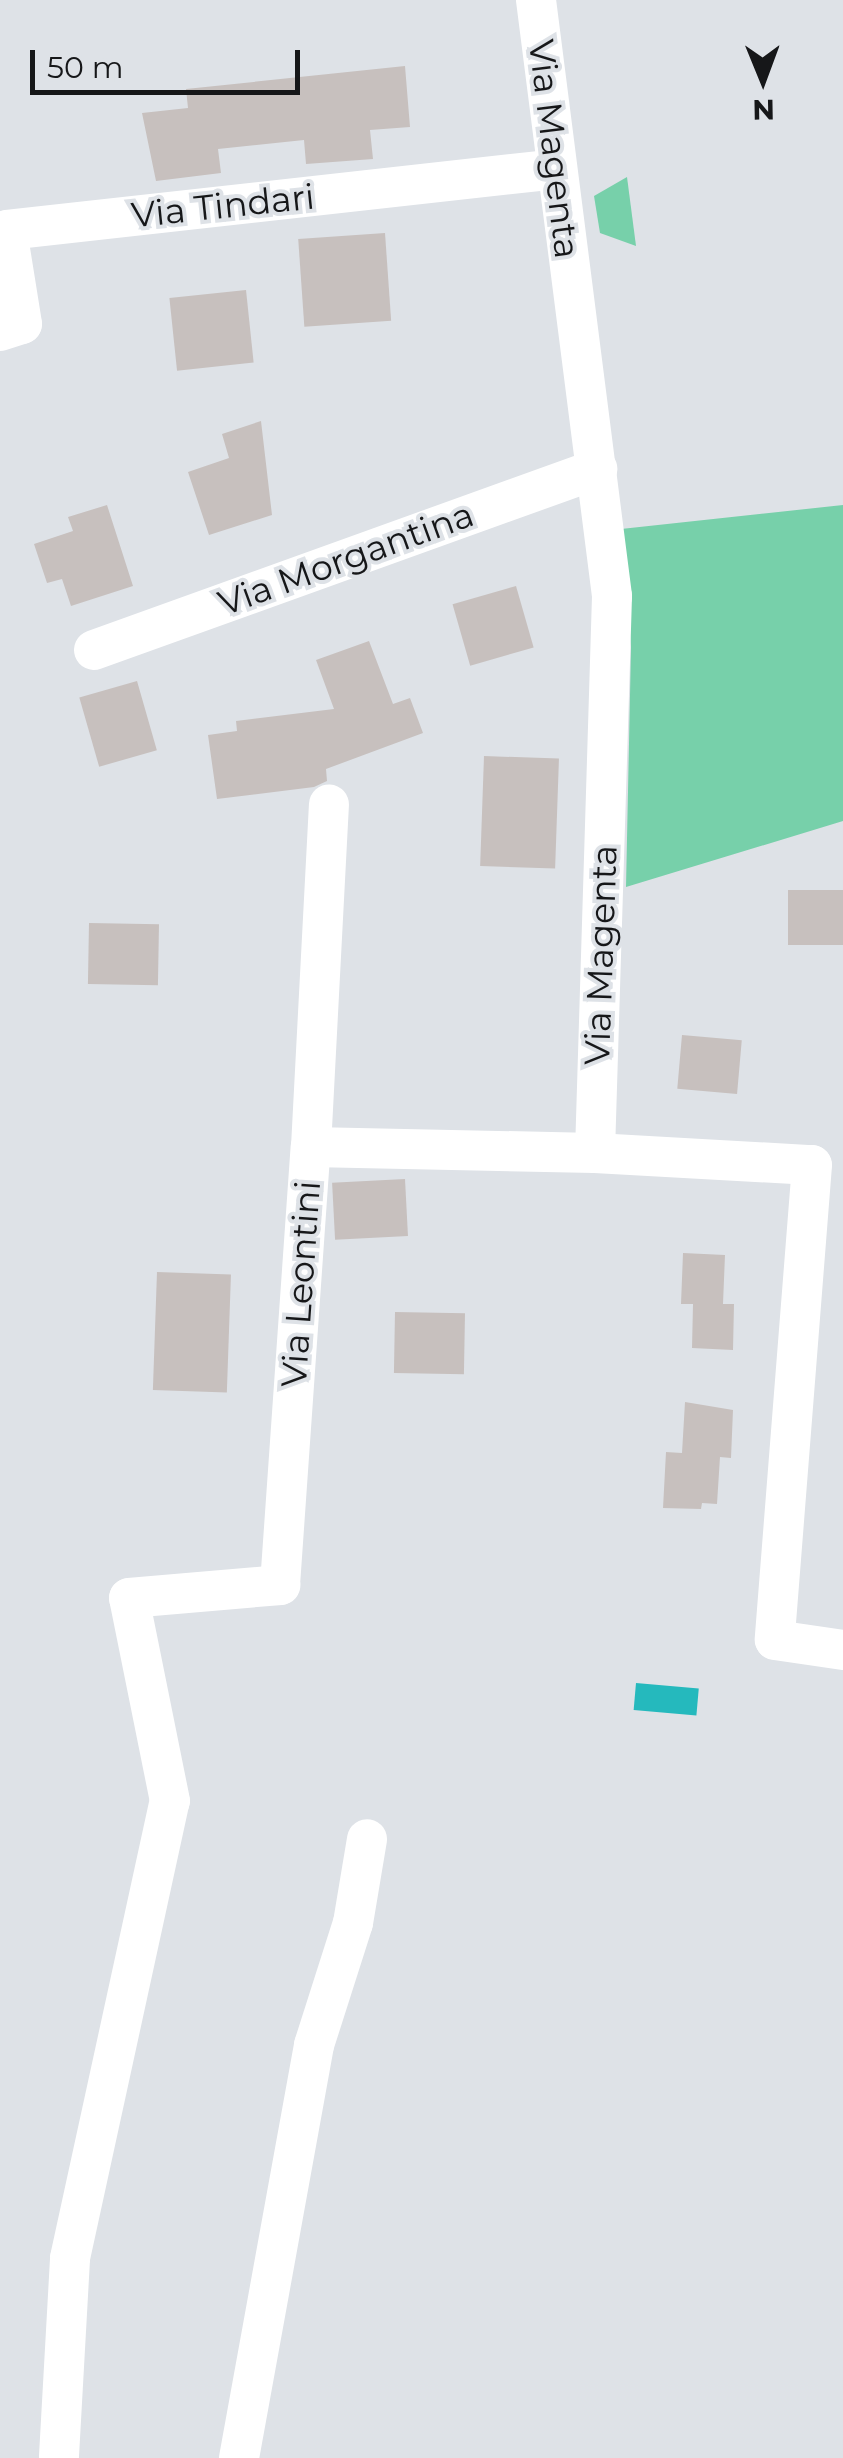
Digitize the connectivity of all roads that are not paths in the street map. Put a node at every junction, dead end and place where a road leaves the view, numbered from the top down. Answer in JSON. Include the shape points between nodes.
{"nodes":[{"id":1,"x":536,"y":0,"type":"edge"},
{"id":2,"x":557,"y":169,"type":"junction"},
{"id":3,"x":0,"y":331,"type":"edge"},
{"id":4,"x":597,"y":470,"type":"junction"},
{"id":5,"x":94,"y":650,"type":"dead end"},
{"id":6,"x":328,"y":804,"type":"dead end"},
{"id":7,"x":311,"y":1147,"type":"junction"},
{"id":8,"x":594,"y":1153,"type":"junction"},
{"id":9,"x":843,"y":1650,"type":"edge"},
{"id":10,"x":367,"y":1840,"type":"dead end"},
{"id":11,"x":59,"y":2456,"type":"edge"},
{"id":12,"x":239,"y":2458,"type":"edge"}],
"edges":[{"from":1,"to":2,"type":"street","name":"Via Magenta"},
{"from":2,"to":3,"type":"street","name":"Via Tindari","via":[[8,230],[22,324]]},
{"from":2,"to":4,"type":"street","name":"Via Magenta"},
{"from":4,"to":5,"type":"street","name":"Via Morgantina"},
{"from":4,"to":8,"type":"street","name":"Via Magenta","via":[[612,596]]},
{"from":6,"to":7,"type":"street"},
{"from":7,"to":8,"type":"street","name":"Via Leontini"},
{"from":7,"to":11,"type":"street","name":"Via Leontini","via":[[280,1585],[129,1598],[170,1801],[70,2258]]},
{"from":8,"to":9,"type":"street","via":[[812,1164],[775,1640]]},
{"from":10,"to":12,"type":"street","via":[[353,1923],[314,2045]]}]}
